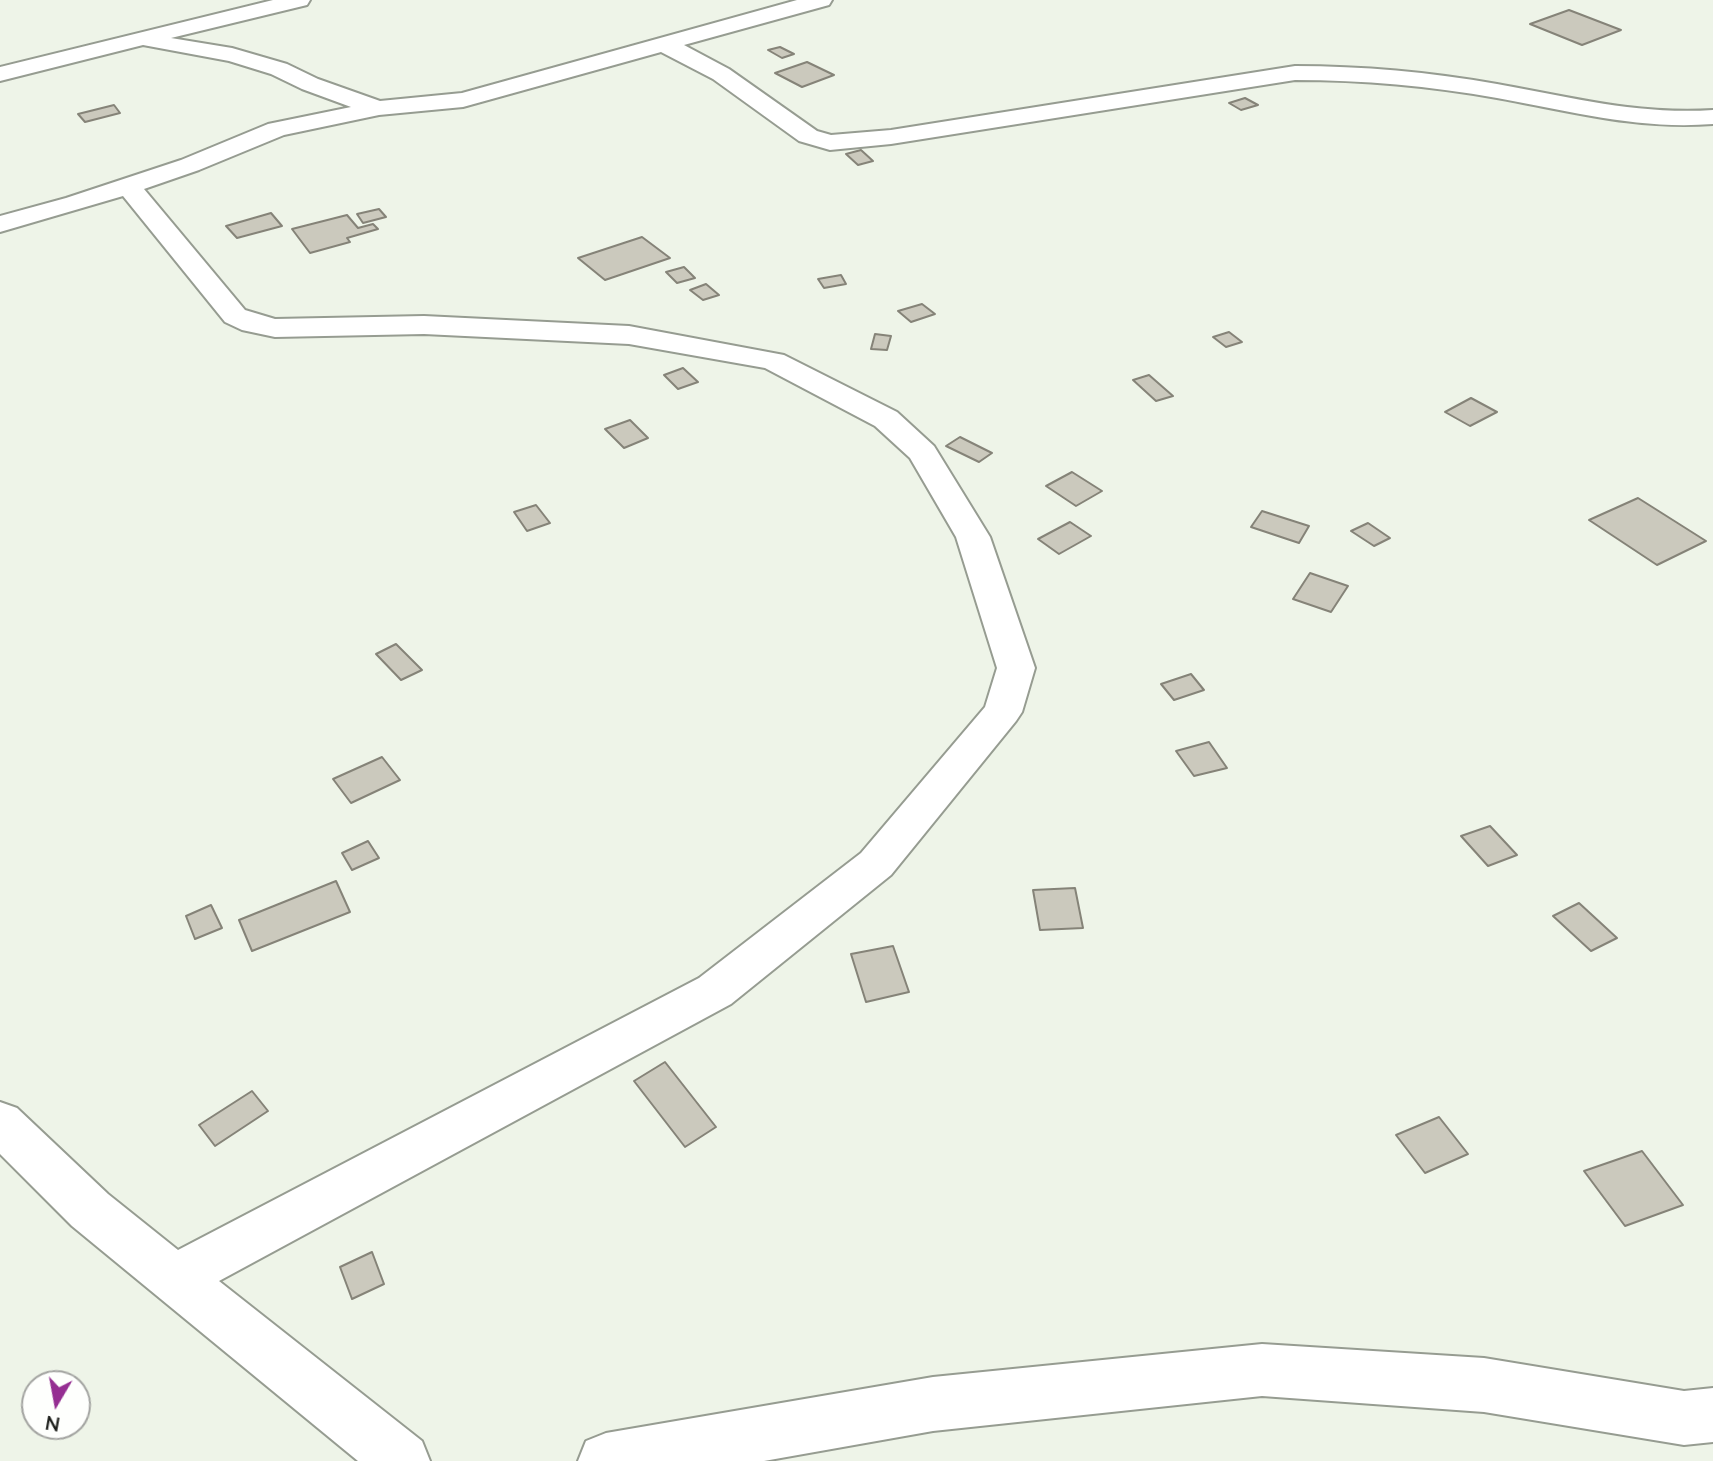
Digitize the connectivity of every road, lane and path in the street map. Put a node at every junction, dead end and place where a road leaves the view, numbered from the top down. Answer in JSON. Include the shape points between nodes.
{"nodes":[{"id":1,"x":299,"y":0,"type":"edge"},
{"id":2,"x":821,"y":0,"type":"edge"},
{"id":3,"x":136,"y":38,"type":"junction"},
{"id":4,"x":664,"y":44,"type":"junction"},
{"id":5,"x":0,"y":74,"type":"edge"},
{"id":6,"x":379,"y":108,"type":"junction"},
{"id":7,"x":1713,"y":117,"type":"edge"},
{"id":8,"x":128,"y":186,"type":"junction"},
{"id":9,"x":0,"y":224,"type":"edge"},
{"id":10,"x":0,"y":1123,"type":"edge"},
{"id":11,"x":175,"y":1278,"type":"junction"},
{"id":12,"x":1713,"y":1415,"type":"edge"},
{"id":13,"x":402,"y":1461,"type":"edge"},
{"id":14,"x":606,"y":1461,"type":"edge"}],
"edges":[{"from":1,"to":3,"type":"street"},
{"from":2,"to":4,"type":"street"},
{"from":3,"to":5,"type":"street"},
{"from":3,"to":6,"type":"street","via":[[232,55]]},
{"from":4,"to":6,"type":"street","via":[[463,100]]},
{"from":4,"to":7,"type":"street","via":[[721,74],[808,135],[830,143],[1295,73],[1344,72],[1496,90],[1629,118]]},
{"from":6,"to":8,"type":"street","via":[[277,129]]},
{"from":8,"to":9,"type":"street"},
{"from":8,"to":11,"type":"street","via":[[235,316],[252,324],[275,328],[424,325],[629,335],[773,361],[886,419],[923,453],[973,537],[1016,668],[1003,712],[876,864],[715,991]]},
{"from":10,"to":11,"type":"street","via":[[90,1210]]},
{"from":11,"to":13,"type":"street"},
{"from":12,"to":14,"type":"street","via":[[1684,1418],[1484,1385],[1262,1370],[933,1404]]}]}
